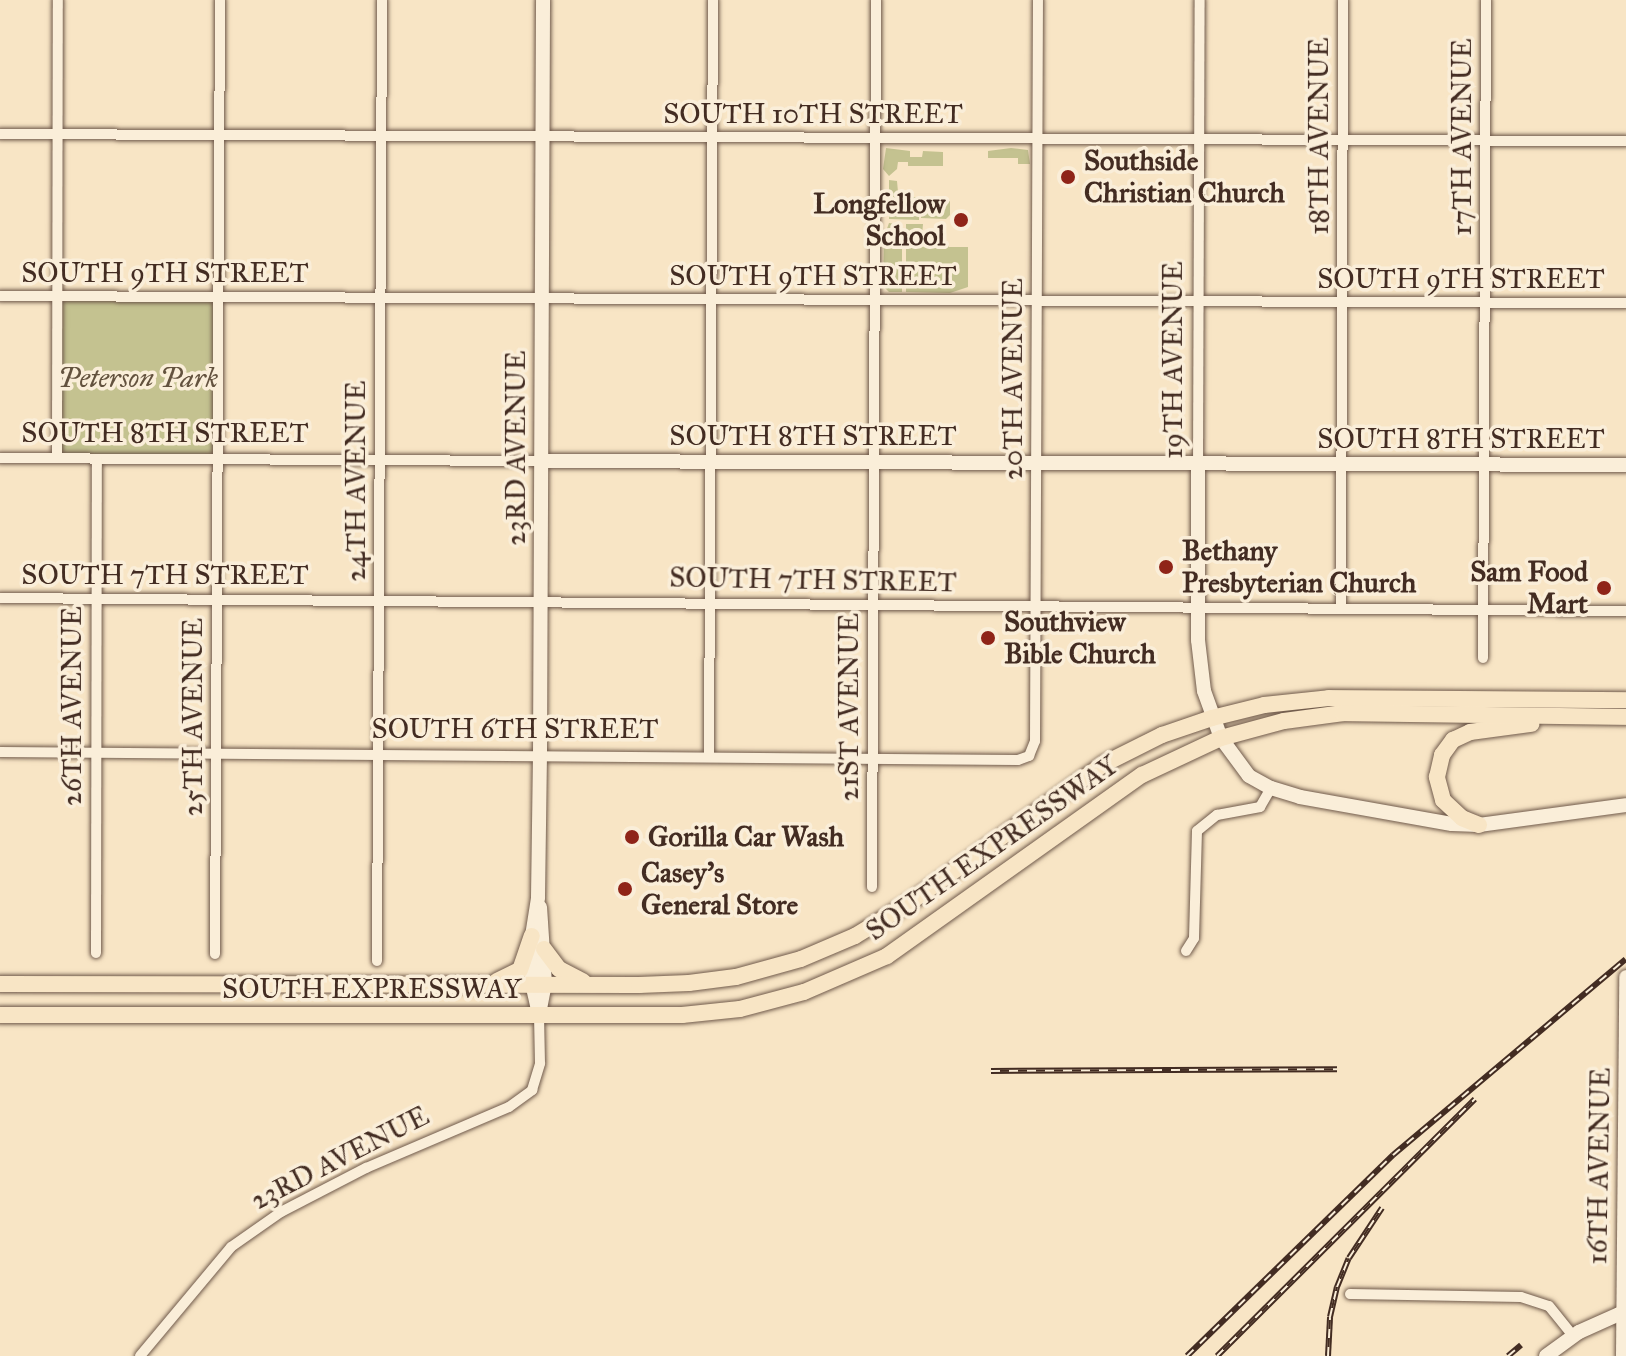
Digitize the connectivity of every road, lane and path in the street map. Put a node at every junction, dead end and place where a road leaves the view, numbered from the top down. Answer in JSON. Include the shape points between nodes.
{"nodes":[{"id":1,"x":58,"y":0,"type":"edge"},
{"id":2,"x":220,"y":0,"type":"edge"},
{"id":3,"x":382,"y":0,"type":"edge"},
{"id":4,"x":543,"y":0,"type":"edge"},
{"id":5,"x":713,"y":0,"type":"edge"},
{"id":6,"x":876,"y":0,"type":"edge"},
{"id":7,"x":1038,"y":0,"type":"edge"},
{"id":8,"x":1200,"y":0,"type":"edge"},
{"id":9,"x":1343,"y":0,"type":"edge"},
{"id":10,"x":1486,"y":0,"type":"edge"},
{"id":11,"x":0,"y":134,"type":"edge"},
{"id":12,"x":58,"y":134,"type":"junction"},
{"id":13,"x":220,"y":135,"type":"junction"},
{"id":14,"x":382,"y":136,"type":"junction"},
{"id":15,"x":543,"y":137,"type":"junction"},
{"id":16,"x":714,"y":138,"type":"junction"},
{"id":17,"x":875,"y":139,"type":"junction"},
{"id":18,"x":1037,"y":139,"type":"junction"},
{"id":19,"x":1200,"y":140,"type":"junction"},
{"id":20,"x":1343,"y":140,"type":"junction"},
{"id":21,"x":1486,"y":141,"type":"junction"},
{"id":22,"x":1626,"y":141,"type":"edge"},
{"id":23,"x":0,"y":296,"type":"edge"},
{"id":24,"x":57,"y":297,"type":"junction"},
{"id":25,"x":219,"y":298,"type":"junction"},
{"id":26,"x":381,"y":298,"type":"junction"},
{"id":27,"x":542,"y":299,"type":"junction"},
{"id":28,"x":713,"y":299,"type":"junction"},
{"id":29,"x":875,"y":301,"type":"junction"},
{"id":30,"x":1037,"y":302,"type":"junction"},
{"id":31,"x":1199,"y":302,"type":"junction"},
{"id":32,"x":1342,"y":302,"type":"junction"},
{"id":33,"x":1485,"y":303,"type":"junction"},
{"id":34,"x":1626,"y":303,"type":"edge"},
{"id":35,"x":0,"y":458,"type":"edge"},
{"id":36,"x":57,"y":458,"type":"junction"},
{"id":37,"x":97,"y":459,"type":"junction"},
{"id":38,"x":219,"y":459,"type":"junction"},
{"id":39,"x":381,"y":460,"type":"junction"},
{"id":40,"x":542,"y":461,"type":"junction"},
{"id":41,"x":712,"y":462,"type":"junction"},
{"id":42,"x":874,"y":463,"type":"junction"},
{"id":43,"x":1037,"y":463,"type":"junction"},
{"id":44,"x":1198,"y":464,"type":"junction"},
{"id":45,"x":1342,"y":464,"type":"junction"},
{"id":46,"x":1485,"y":465,"type":"junction"},
{"id":47,"x":1626,"y":465,"type":"edge"},
{"id":48,"x":0,"y":598,"type":"edge"},
{"id":49,"x":96,"y":598,"type":"junction"},
{"id":50,"x":218,"y":599,"type":"junction"},
{"id":51,"x":380,"y":600,"type":"junction"},
{"id":52,"x":541,"y":602,"type":"junction"},
{"id":53,"x":711,"y":603,"type":"junction"},
{"id":54,"x":874,"y":605,"type":"junction"},
{"id":55,"x":1036,"y":606,"type":"junction"},
{"id":56,"x":1198,"y":607,"type":"junction"},
{"id":57,"x":1341,"y":609,"type":"junction"},
{"id":58,"x":1484,"y":610,"type":"junction"},
{"id":59,"x":1626,"y":611,"type":"edge"},
{"id":60,"x":1483,"y":658,"type":"dead end"},
{"id":61,"x":1626,"y":700,"type":"edge"},
{"id":62,"x":1593,"y":708,"type":"junction"},
{"id":63,"x":1626,"y":717,"type":"edge"},
{"id":64,"x":1212,"y":718,"type":"junction"},
{"id":65,"x":1221,"y":738,"type":"junction"},
{"id":66,"x":0,"y":752,"type":"edge"},
{"id":67,"x":95,"y":752,"type":"junction"},
{"id":68,"x":216,"y":752,"type":"junction"},
{"id":69,"x":378,"y":754,"type":"junction"},
{"id":70,"x":540,"y":755,"type":"junction"},
{"id":71,"x":709,"y":756,"type":"junction"},
{"id":72,"x":1029,"y":756,"type":"joint"},
{"id":73,"x":873,"y":758,"type":"junction"},
{"id":74,"x":1271,"y":788,"type":"junction"},
{"id":75,"x":1626,"y":805,"type":"edge"},
{"id":76,"x":1479,"y":825,"type":"junction"},
{"id":77,"x":872,"y":887,"type":"dead end"},
{"id":78,"x":538,"y":943,"type":"junction"},
{"id":79,"x":1186,"y":951,"type":"dead end"},
{"id":80,"x":96,"y":953,"type":"dead end"},
{"id":81,"x":215,"y":954,"type":"dead end"},
{"id":82,"x":377,"y":961,"type":"dead end"},
{"id":83,"x":1626,"y":977,"type":"edge"},
{"id":84,"x":0,"y":984,"type":"edge"},
{"id":85,"x":538,"y":984,"type":"junction"},
{"id":86,"x":484,"y":985,"type":"junction"},
{"id":87,"x":605,"y":985,"type":"junction"},
{"id":88,"x":539,"y":1014,"type":"junction"},
{"id":89,"x":0,"y":1015,"type":"edge"},
{"id":90,"x":1350,"y":1294,"type":"dead end"},
{"id":91,"x":1625,"y":1311,"type":"edge"},
{"id":92,"x":1573,"y":1336,"type":"junction"},
{"id":93,"x":140,"y":1356,"type":"edge"},
{"id":94,"x":1546,"y":1356,"type":"edge"},
{"id":95,"x":1623,"y":1356,"type":"edge"}],
"edges":[{"from":1,"to":12,"type":"street"},
{"from":2,"to":13,"type":"street","name":"25TH AVENUE"},
{"from":3,"to":14,"type":"street","name":"24TH AVENUE"},
{"from":4,"to":15,"type":"street","name":"23RD AVENUE"},
{"from":5,"to":16,"type":"street"},
{"from":6,"to":17,"type":"street","name":"21ST AVENUE"},
{"from":7,"to":18,"type":"street","name":"20TH AVENUE"},
{"from":8,"to":19,"type":"street","name":"19TH AVENUE"},
{"from":9,"to":20,"type":"street","name":"18TH AVENUE"},
{"from":10,"to":21,"type":"street","name":"17TH AVENUE"},
{"from":11,"to":12,"type":"street","name":"SOUTH 10TH STREET"},
{"from":12,"to":13,"type":"street","name":"SOUTH 10TH STREET"},
{"from":12,"to":24,"type":"street"},
{"from":13,"to":14,"type":"street","name":"SOUTH 10TH STREET"},
{"from":13,"to":25,"type":"street","name":"25TH AVENUE"},
{"from":14,"to":15,"type":"street","name":"SOUTH 10TH STREET"},
{"from":14,"to":26,"type":"street","name":"24TH AVENUE"},
{"from":15,"to":16,"type":"street","name":"SOUTH 10TH STREET"},
{"from":15,"to":27,"type":"street","name":"23RD AVENUE"},
{"from":16,"to":17,"type":"street","name":"SOUTH 10TH STREET"},
{"from":16,"to":28,"type":"street"},
{"from":17,"to":18,"type":"street","name":"SOUTH 10TH STREET"},
{"from":17,"to":29,"type":"street","name":"21ST AVENUE"},
{"from":18,"to":19,"type":"street","name":"SOUTH 10TH STREET"},
{"from":18,"to":30,"type":"street","name":"20TH AVENUE"},
{"from":19,"to":20,"type":"street","name":"SOUTH 10TH STREET"},
{"from":19,"to":31,"type":"street","name":"19TH AVENUE"},
{"from":20,"to":21,"type":"street","name":"SOUTH 10TH STREET"},
{"from":20,"to":32,"type":"street","name":"18TH AVENUE"},
{"from":21,"to":22,"type":"street","name":"SOUTH 10TH STREET"},
{"from":21,"to":33,"type":"street","name":"17TH AVENUE"},
{"from":23,"to":24,"type":"street","name":"SOUTH 9TH STREET"},
{"from":24,"to":25,"type":"street","name":"SOUTH 9TH STREET"},
{"from":24,"to":36,"type":"street"},
{"from":25,"to":26,"type":"street","name":"SOUTH 9TH STREET"},
{"from":25,"to":38,"type":"street","name":"25TH AVENUE"},
{"from":26,"to":27,"type":"street","name":"SOUTH 9TH STREET"},
{"from":26,"to":39,"type":"street","name":"24TH AVENUE"},
{"from":27,"to":28,"type":"street","name":"SOUTH 9TH STREET"},
{"from":27,"to":40,"type":"street","name":"23RD AVENUE"},
{"from":28,"to":29,"type":"street","name":"SOUTH 9TH STREET"},
{"from":28,"to":41,"type":"street"},
{"from":29,"to":30,"type":"street","name":"SOUTH 9TH STREET"},
{"from":29,"to":42,"type":"street","name":"21ST AVENUE"},
{"from":30,"to":31,"type":"street","name":"SOUTH 9TH STREET"},
{"from":30,"to":43,"type":"street","name":"20TH AVENUE"},
{"from":31,"to":32,"type":"street","name":"SOUTH 9TH STREET"},
{"from":31,"to":44,"type":"street","name":"19TH AVENUE"},
{"from":32,"to":33,"type":"street","name":"SOUTH 9TH STREET"},
{"from":32,"to":45,"type":"street","name":"18TH AVENUE"},
{"from":33,"to":34,"type":"street","name":"SOUTH 9TH STREET"},
{"from":33,"to":46,"type":"street","name":"17TH AVENUE"},
{"from":35,"to":36,"type":"street","name":"SOUTH 8TH STREET"},
{"from":36,"to":37,"type":"street","name":"SOUTH 8TH STREET"},
{"from":37,"to":38,"type":"street","name":"SOUTH 8TH STREET"},
{"from":37,"to":49,"type":"street","name":"26TH AVENUE"},
{"from":38,"to":39,"type":"street","name":"SOUTH 8TH STREET"},
{"from":38,"to":50,"type":"street","name":"25TH AVENUE"},
{"from":39,"to":40,"type":"street","name":"SOUTH 8TH STREET"},
{"from":39,"to":51,"type":"street","name":"24TH AVENUE"},
{"from":40,"to":41,"type":"street","name":"SOUTH 8TH STREET"},
{"from":40,"to":52,"type":"street","name":"23RD AVENUE"},
{"from":41,"to":42,"type":"street","name":"SOUTH 8TH STREET"},
{"from":41,"to":53,"type":"street"},
{"from":42,"to":43,"type":"street","name":"SOUTH 8TH STREET"},
{"from":42,"to":54,"type":"street","name":"21ST AVENUE"},
{"from":43,"to":44,"type":"street","name":"SOUTH 8TH STREET"},
{"from":43,"to":55,"type":"street","name":"20TH AVENUE"},
{"from":44,"to":45,"type":"street","name":"SOUTH 8TH STREET"},
{"from":44,"to":56,"type":"street","name":"19TH AVENUE"},
{"from":45,"to":46,"type":"street","name":"SOUTH 8TH STREET"},
{"from":45,"to":57,"type":"street","name":"18TH AVENUE"},
{"from":46,"to":47,"type":"street","name":"SOUTH 8TH STREET"},
{"from":46,"to":58,"type":"street","name":"17TH AVENUE"},
{"from":48,"to":49,"type":"street","name":"SOUTH 7TH STREET"},
{"from":49,"to":50,"type":"street","name":"SOUTH 7TH STREET"},
{"from":49,"to":67,"type":"street","name":"26TH AVENUE"},
{"from":50,"to":51,"type":"street","name":"SOUTH 7TH STREET"},
{"from":50,"to":68,"type":"street","name":"25TH AVENUE"},
{"from":51,"to":52,"type":"street","name":"SOUTH 7TH STREET"},
{"from":51,"to":69,"type":"street","name":"24TH AVENUE"},
{"from":52,"to":53,"type":"street","name":"SOUTH 7TH STREET"},
{"from":52,"to":70,"type":"street","name":"23RD AVENUE"},
{"from":53,"to":54,"type":"street","name":"SOUTH 7TH STREET"},
{"from":53,"to":71,"type":"street"},
{"from":54,"to":55,"type":"street","name":"SOUTH 7TH STREET"},
{"from":54,"to":73,"type":"street","name":"21ST AVENUE"},
{"from":55,"to":56,"type":"street","name":"SOUTH 7TH STREET"},
{"from":55,"to":72,"type":"street","name":"20TH AVENUE","via":[[1035,741]]},
{"from":56,"to":57,"type":"street","name":"SOUTH 7TH STREET"},
{"from":56,"to":64,"type":"street","name":"19TH AVENUE","via":[[1199,660]]},
{"from":57,"to":58,"type":"street","name":"SOUTH 7TH STREET"},
{"from":58,"to":59,"type":"street","name":"SOUTH 7TH STREET"},
{"from":58,"to":60,"type":"street","name":"17TH AVENUE"},
{"from":61,"to":62,"type":"main road","name":"SOUTH EXPRESSWAY"},
{"from":62,"to":63,"type":"main road","name":"SOUTH EXPRESSWAY"},
{"from":62,"to":64,"type":"main road","name":"SOUTH EXPRESSWAY","via":[[1329,698],[1264,705]]},
{"from":62,"to":65,"type":"main road","name":"SOUTH EXPRESSWAY","via":[[1343,713],[1284,721]]},
{"from":62,"to":76,"type":"main road","via":[[1478,730],[1453,740],[1438,767],[1439,791],[1451,810]]},
{"from":64,"to":65,"type":"street"},
{"from":64,"to":87,"type":"main road","name":"SOUTH EXPRESSWAY","via":[[1104,764],[909,903],[831,947],[736,977]]},
{"from":65,"to":74,"type":"street","via":[[1240,768]]},
{"from":65,"to":88,"type":"main road","name":"SOUTH EXPRESSWAY","via":[[1142,775],[915,938],[833,981],[767,1003],[713,1013]]},
{"from":66,"to":67,"type":"street","name":"SOUTH 6TH STREET"},
{"from":67,"to":68,"type":"street","name":"SOUTH 6TH STREET"},
{"from":67,"to":80,"type":"street","name":"26TH AVENUE"},
{"from":68,"to":69,"type":"street","name":"SOUTH 6TH STREET"},
{"from":68,"to":81,"type":"street","name":"25TH AVENUE"},
{"from":69,"to":70,"type":"street","name":"SOUTH 6TH STREET"},
{"from":69,"to":82,"type":"street","name":"24TH AVENUE"},
{"from":70,"to":71,"type":"street","name":"SOUTH 6TH STREET"},
{"from":70,"to":78,"type":"street","name":"23RD AVENUE"},
{"from":71,"to":73,"type":"street","name":"SOUTH 6TH STREET"},
{"from":72,"to":73,"type":"street","name":"SOUTH 6TH STREET"},
{"from":73,"to":77,"type":"street","name":"21ST AVENUE"},
{"from":74,"to":76,"type":"street","via":[[1426,821]]},
{"from":74,"to":79,"type":"street","via":[[1256,810],[1217,815],[1197,831],[1194,938]]},
{"from":75,"to":76,"type":"street"},
{"from":78,"to":85,"type":"street","name":"23RD AVENUE"},
{"from":78,"to":86,"type":"main road","via":[[520,970]]},
{"from":78,"to":87,"type":"main road","via":[[565,974]]},
{"from":83,"to":91,"type":"street","name":"16TH AVENUE"},
{"from":84,"to":86,"type":"main road","name":"SOUTH EXPRESSWAY"},
{"from":85,"to":86,"type":"main road","name":"SOUTH EXPRESSWAY"},
{"from":85,"to":87,"type":"main road","name":"SOUTH EXPRESSWAY"},
{"from":85,"to":88,"type":"street","name":"23RD AVENUE"},
{"from":88,"to":89,"type":"main road","name":"SOUTH EXPRESSWAY"},
{"from":88,"to":93,"type":"street","name":"23RD AVENUE","via":[[540,1063],[532,1090],[509,1107],[366,1168],[281,1212],[231,1247]]},
{"from":90,"to":92,"type":"street","via":[[1521,1297],[1549,1306]]},
{"from":91,"to":92,"type":"street"},
{"from":91,"to":95,"type":"street","name":"16TH AVENUE"},
{"from":92,"to":94,"type":"street"}]}
